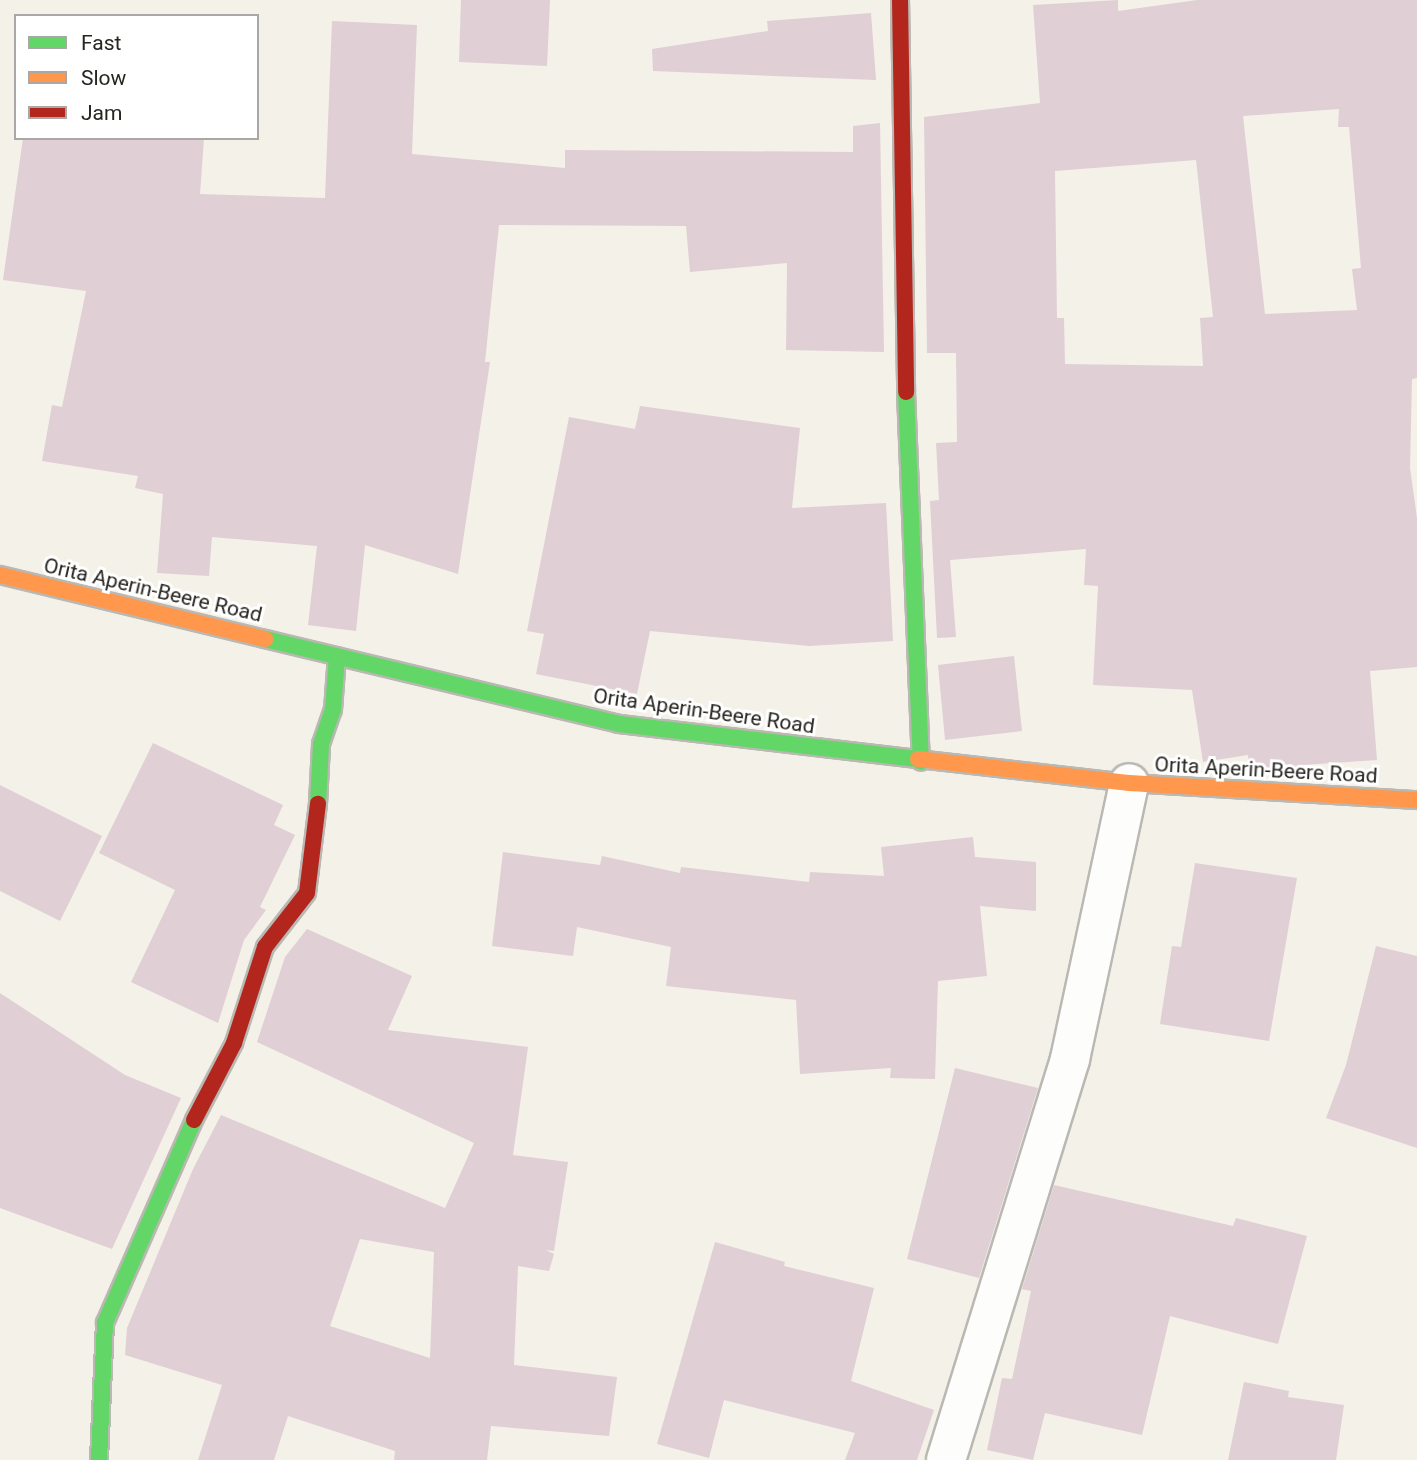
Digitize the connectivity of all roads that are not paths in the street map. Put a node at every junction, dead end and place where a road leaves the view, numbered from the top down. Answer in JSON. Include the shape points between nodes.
{"nodes":[{"id":1,"x":900,"y":0,"type":"edge"},
{"id":2,"x":0,"y":575,"type":"edge"},
{"id":3,"x":337,"y":656,"type":"junction"},
{"id":4,"x":921,"y":762,"type":"junction"},
{"id":5,"x":1129,"y":783,"type":"junction"},
{"id":6,"x":1417,"y":800,"type":"edge"},
{"id":7,"x":99,"y":1460,"type":"edge"},
{"id":8,"x":946,"y":1460,"type":"edge"}],
"edges":[{"from":1,"to":4,"type":"street","via":[[908,504]]},
{"from":2,"to":3,"type":"street","name":"Orita Aperin-Beere Road"},
{"from":3,"to":4,"type":"street","name":"Orita Aperin-Beere Road","via":[[619,724]]},
{"from":3,"to":7,"type":"street","via":[[333,710],[321,744],[317,835],[307,892],[265,947],[234,1043],[173,1160],[104,1323]]},
{"from":4,"to":5,"type":"street","name":"Orita Aperin-Beere Road"},
{"from":5,"to":6,"type":"street","name":"Orita Aperin-Beere Road"},
{"from":5,"to":8,"type":"street","via":[[1070,1059]]}]}
